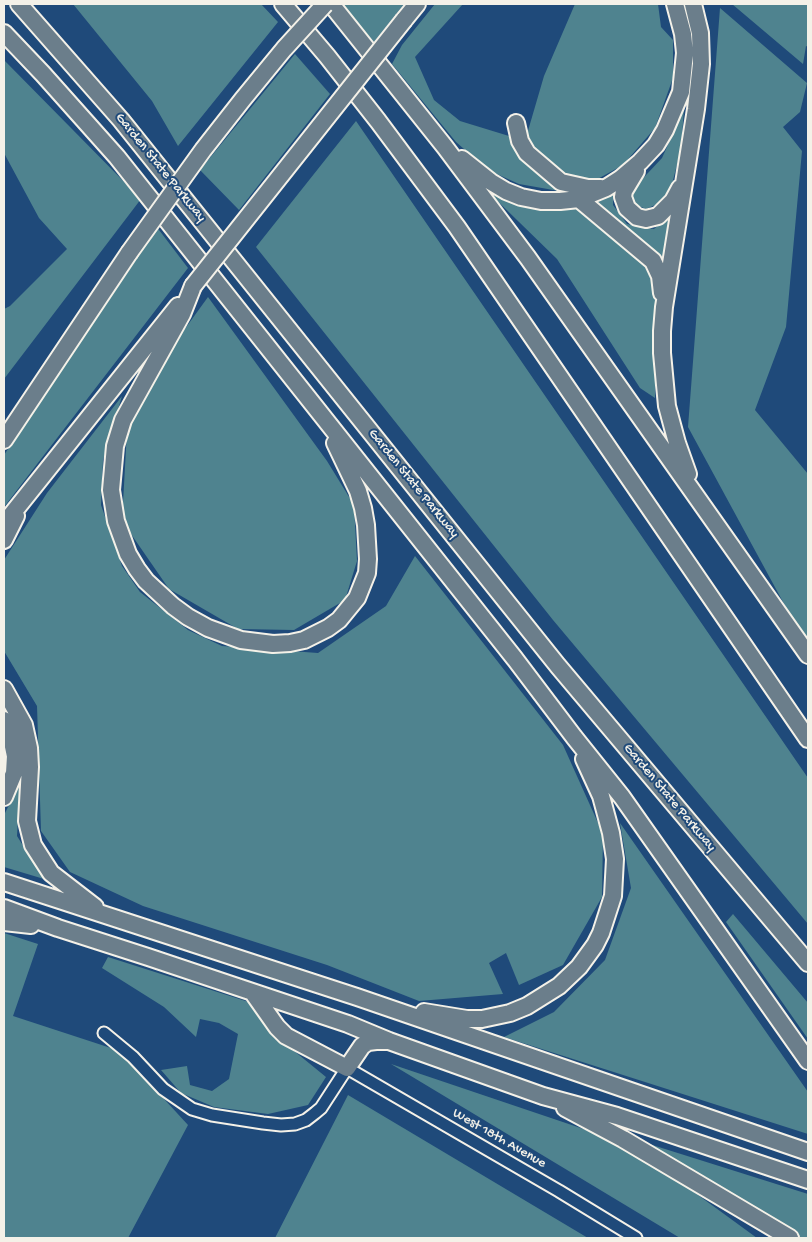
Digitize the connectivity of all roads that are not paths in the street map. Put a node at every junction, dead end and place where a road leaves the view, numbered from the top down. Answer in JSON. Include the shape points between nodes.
{"nodes":[{"id":1,"x":19,"y":4,"type":"edge"},
{"id":2,"x":284,"y":4,"type":"edge"},
{"id":3,"x":325,"y":4,"type":"edge"},
{"id":4,"x":331,"y":4,"type":"edge"},
{"id":5,"x":417,"y":4,"type":"edge"},
{"id":6,"x":675,"y":4,"type":"edge"},
{"id":7,"x":693,"y":4,"type":"edge"},
{"id":8,"x":4,"y":33,"type":"edge"},
{"id":9,"x":516,"y":123,"type":"dead end"},
{"id":10,"x":445,"y":147,"type":"junction"},
{"id":11,"x":640,"y":162,"type":"junction"},
{"id":12,"x":684,"y":181,"type":"junction"},
{"id":13,"x":606,"y":188,"type":"junction"},
{"id":14,"x":579,"y":199,"type":"junction"},
{"id":15,"x":193,"y":286,"type":"junction"},
{"id":16,"x":664,"y":308,"type":"junction"},
{"id":17,"x":323,"y":418,"type":"junction"},
{"id":18,"x":4,"y":440,"type":"edge"},
{"id":19,"x":695,"y":493,"type":"junction"},
{"id":20,"x":27,"y":495,"type":"junction"},
{"id":21,"x":4,"y":524,"type":"edge"},
{"id":22,"x":4,"y":540,"type":"edge"},
{"id":23,"x":808,"y":655,"type":"edge"},
{"id":24,"x":4,"y":690,"type":"edge"},
{"id":25,"x":4,"y":720,"type":"edge"},
{"id":26,"x":574,"y":737,"type":"junction"},
{"id":27,"x":808,"y":739,"type":"edge"},
{"id":28,"x":4,"y":797,"type":"edge"},
{"id":29,"x":4,"y":882,"type":"edge"},
{"id":30,"x":4,"y":908,"type":"edge"},
{"id":31,"x":104,"y":914,"type":"junction"},
{"id":32,"x":4,"y":922,"type":"edge"},
{"id":33,"x":58,"y":928,"type":"junction"},
{"id":34,"x":808,"y":963,"type":"edge"},
{"id":35,"x":253,"y":993,"type":"junction"},
{"id":36,"x":357,"y":997,"type":"junction"},
{"id":37,"x":104,"y":1033,"type":"dead end"},
{"id":38,"x":389,"y":1042,"type":"junction"},
{"id":39,"x":808,"y":1061,"type":"edge"},
{"id":40,"x":347,"y":1068,"type":"junction"},
{"id":41,"x":543,"y":1096,"type":"junction"},
{"id":42,"x":808,"y":1152,"type":"edge"},
{"id":43,"x":808,"y":1180,"type":"edge"},
{"id":44,"x":636,"y":1238,"type":"edge"},
{"id":45,"x":790,"y":1238,"type":"edge"}],
"edges":[{"from":1,"to":34,"type":"highway","name":"Garden State Parkway","via":[[121,120],[558,666]]},
{"from":2,"to":27,"type":"highway","via":[[378,120],[457,227]]},
{"from":3,"to":18,"type":"highway","bridge":true,"via":[[284,49],[203,150],[129,253]]},
{"from":4,"to":10,"type":"highway"},
{"from":5,"to":15,"type":"highway","bridge":true},
{"from":6,"to":11,"type":"highway","via":[[685,53],[680,92],[665,130]]},
{"from":7,"to":12,"type":"highway","via":[[700,33],[701,64]]},
{"from":8,"to":17,"type":"highway","via":[[117,157]]},
{"from":9,"to":13,"type":"highway","via":[[527,153],[562,182]]},
{"from":10,"to":14,"type":"highway","via":[[506,191],[541,201]]},
{"from":10,"to":19,"type":"highway"},
{"from":11,"to":12,"type":"highway","via":[[623,197],[627,208],[637,216],[646,219],[658,216],[673,201]]},
{"from":11,"to":13,"type":"highway"},
{"from":12,"to":16,"type":"highway"},
{"from":13,"to":14,"type":"highway"},
{"from":14,"to":16,"type":"highway","via":[[653,261],[660,276]]},
{"from":15,"to":17,"type":"highway","via":[[182,314],[123,420],[112,471],[113,506],[128,554],[146,581],[173,606],[224,635],[273,644],[290,643],[316,635],[350,609],[367,572],[366,525],[358,491]]},
{"from":15,"to":20,"type":"highway"},
{"from":16,"to":19,"type":"highway","via":[[662,353],[667,406]]},
{"from":17,"to":26,"type":"highway"},
{"from":19,"to":23,"type":"highway"},
{"from":20,"to":21,"type":"highway"},
{"from":20,"to":22,"type":"highway"},
{"from":24,"to":31,"type":"highway","via":[[27,735],[30,767],[27,821],[33,845],[51,872]]},
{"from":25,"to":28,"type":"highway","via":[[15,756],[14,773]]},
{"from":26,"to":36,"type":"highway","via":[[601,796],[615,859],[615,885],[610,908],[598,939],[579,967],[559,986],[534,1002],[510,1013],[482,1019],[430,1013]]},
{"from":26,"to":39,"type":"highway","via":[[622,797]]},
{"from":29,"to":31,"type":"highway"},
{"from":30,"to":33,"type":"highway"},
{"from":31,"to":36,"type":"highway"},
{"from":32,"to":33,"type":"highway"},
{"from":33,"to":35,"type":"highway"},
{"from":35,"to":38,"type":"highway","via":[[348,1024]]},
{"from":35,"to":40,"type":"highway","via":[[286,1036]]},
{"from":36,"to":42,"type":"highway"},
{"from":37,"to":40,"type":"street","via":[[163,1088],[192,1109],[263,1124],[295,1124],[315,1114]]},
{"from":38,"to":40,"type":"highway","via":[[376,1040],[362,1046]]},
{"from":38,"to":41,"type":"highway"},
{"from":40,"to":44,"type":"street","name":"West 18th Avenue"},
{"from":41,"to":43,"type":"highway","via":[[617,1116]]},
{"from":41,"to":45,"type":"highway","via":[[623,1139]]}]}
